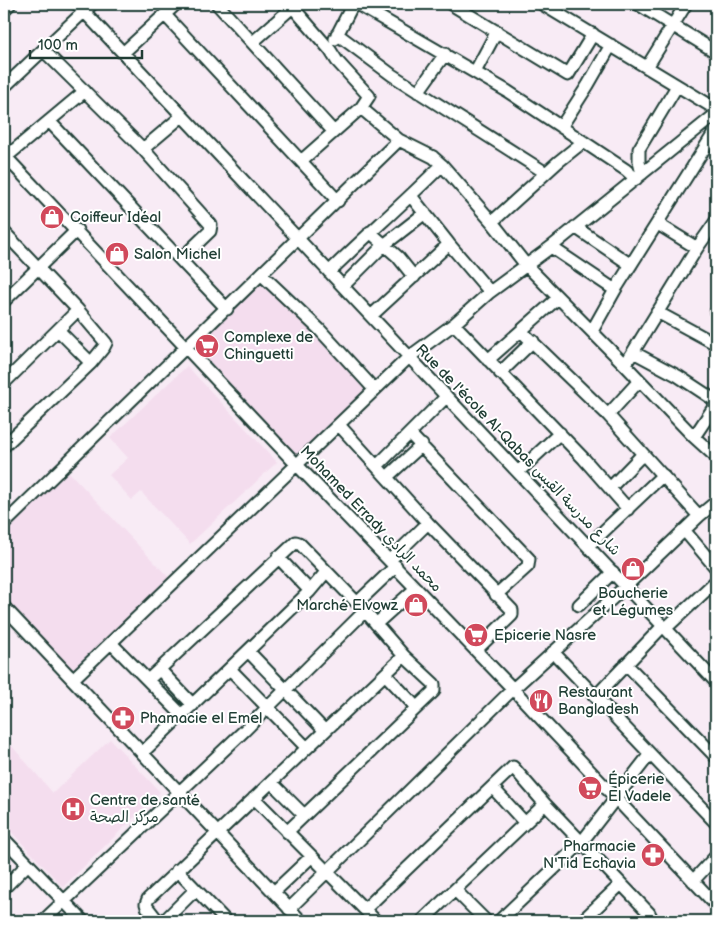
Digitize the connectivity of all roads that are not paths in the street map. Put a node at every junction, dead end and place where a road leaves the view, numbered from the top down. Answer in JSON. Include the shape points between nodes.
{"nodes":[{"id":1,"x":176,"y":4,"type":"edge"},
{"id":2,"x":218,"y":4,"type":"edge"},
{"id":3,"x":353,"y":4,"type":"edge"},
{"id":4,"x":357,"y":4,"type":"edge"},
{"id":5,"x":452,"y":4,"type":"edge"},
{"id":6,"x":638,"y":4,"type":"edge"},
{"id":7,"x":686,"y":4,"type":"edge"},
{"id":8,"x":293,"y":5,"type":"edge"},
{"id":9,"x":547,"y":5,"type":"edge"},
{"id":10,"x":84,"y":6,"type":"edge"},
{"id":11,"x":165,"y":15,"type":"junction"},
{"id":12,"x":673,"y":26,"type":"junction"},
{"id":13,"x":497,"y":31,"type":"junction"},
{"id":14,"x":337,"y":34,"type":"junction"},
{"id":15,"x":593,"y":34,"type":"junction"},
{"id":16,"x":252,"y":42,"type":"junction"},
{"id":17,"x":611,"y":45,"type":"junction"},
{"id":18,"x":43,"y":50,"type":"junction"},
{"id":19,"x":330,"y":50,"type":"junction"},
{"id":20,"x":716,"y":52,"type":"edge"},
{"id":21,"x":124,"y":53,"type":"junction"},
{"id":22,"x":445,"y":54,"type":"junction"},
{"id":23,"x":647,"y":68,"type":"junction"},
{"id":24,"x":475,"y":72,"type":"junction"},
{"id":25,"x":568,"y":75,"type":"junction"},
{"id":26,"x":5,"y":83,"type":"edge"},
{"id":27,"x":588,"y":85,"type":"junction"},
{"id":28,"x":677,"y":86,"type":"junction"},
{"id":29,"x":84,"y":91,"type":"junction"},
{"id":30,"x":418,"y":92,"type":"junction"},
{"id":31,"x":361,"y":108,"type":"junction"},
{"id":32,"x":716,"y":109,"type":"edge"},
{"id":33,"x":716,"y":114,"type":"edge"},
{"id":34,"x":182,"y":116,"type":"junction"},
{"id":35,"x":49,"y":121,"type":"junction"},
{"id":36,"x":560,"y":127,"type":"junction"},
{"id":37,"x":716,"y":130,"type":"edge"},
{"id":38,"x":333,"y":131,"type":"junction"},
{"id":39,"x":399,"y":140,"type":"junction"},
{"id":40,"x":583,"y":142,"type":"junction"},
{"id":41,"x":142,"y":149,"type":"junction"},
{"id":42,"x":5,"y":156,"type":"edge"},
{"id":43,"x":301,"y":161,"type":"junction"},
{"id":44,"x":442,"y":165,"type":"junction"},
{"id":45,"x":546,"y":173,"type":"junction"},
{"id":46,"x":639,"y":176,"type":"junction"},
{"id":47,"x":412,"y":196,"type":"junction"},
{"id":48,"x":338,"y":201,"type":"junction"},
{"id":49,"x":425,"y":213,"type":"junction"},
{"id":50,"x":492,"y":222,"type":"junction"},
{"id":51,"x":658,"y":224,"type":"junction"},
{"id":52,"x":715,"y":226,"type":"edge"},
{"id":53,"x":575,"y":227,"type":"junction"},
{"id":54,"x":77,"y":230,"type":"junction"},
{"id":55,"x":4,"y":232,"type":"edge"},
{"id":56,"x":370,"y":232,"type":"junction"},
{"id":57,"x":298,"y":240,"type":"junction"},
{"id":58,"x":449,"y":244,"type":"junction"},
{"id":59,"x":384,"y":245,"type":"junction"},
{"id":60,"x":550,"y":247,"type":"junction"},
{"id":61,"x":697,"y":248,"type":"junction"},
{"id":62,"x":181,"y":259,"type":"junction"},
{"id":63,"x":526,"y":265,"type":"junction"},
{"id":64,"x":631,"y":265,"type":"junction"},
{"id":65,"x":38,"y":268,"type":"junction"},
{"id":66,"x":330,"y":272,"type":"junction"},
{"id":67,"x":262,"y":275,"type":"junction"},
{"id":68,"x":414,"y":277,"type":"junction"},
{"id":69,"x":343,"y":286,"type":"junction"},
{"id":70,"x":615,"y":290,"type":"junction"},
{"id":71,"x":490,"y":292,"type":"junction"},
{"id":72,"x":558,"y":298,"type":"junction"},
{"id":73,"x":4,"y":300,"type":"edge"},
{"id":74,"x":226,"y":309,"type":"junction"},
{"id":75,"x":78,"y":310,"type":"junction"},
{"id":76,"x":657,"y":312,"type":"junction"},
{"id":77,"x":371,"y":316,"type":"junction"},
{"id":78,"x":454,"y":324,"type":"junction"},
{"id":79,"x":59,"y":330,"type":"junction"},
{"id":80,"x":521,"y":331,"type":"junction"},
{"id":81,"x":592,"y":331,"type":"junction"},
{"id":82,"x":532,"y":341,"type":"junction"},
{"id":83,"x":716,"y":344,"type":"edge"},
{"id":84,"x":186,"y":348,"type":"junction"},
{"id":85,"x":633,"y":352,"type":"junction"},
{"id":86,"x":408,"y":357,"type":"junction"},
{"id":87,"x":488,"y":360,"type":"junction"},
{"id":88,"x":91,"y":363,"type":"junction"},
{"id":89,"x":625,"y":365,"type":"junction"},
{"id":90,"x":500,"y":373,"type":"junction"},
{"id":91,"x":639,"y":381,"type":"junction"},
{"id":92,"x":4,"y":383,"type":"edge"},
{"id":93,"x":374,"y":389,"type":"junction"},
{"id":94,"x":446,"y":396,"type":"junction"},
{"id":95,"x":716,"y":402,"type":"edge"},
{"id":96,"x":608,"y":416,"type":"junction"},
{"id":97,"x":339,"y":425,"type":"junction"},
{"id":98,"x":560,"y":433,"type":"junction"},
{"id":99,"x":410,"y":434,"type":"junction"},
{"id":100,"x":694,"y":437,"type":"junction"},
{"id":101,"x":422,"y":445,"type":"junction"},
{"id":102,"x":4,"y":446,"type":"edge"},
{"id":103,"x":644,"y":454,"type":"junction"},
{"id":104,"x":716,"y":458,"type":"edge"},
{"id":105,"x":297,"y":465,"type":"junction"},
{"id":106,"x":377,"y":466,"type":"junction"},
{"id":107,"x":518,"y":472,"type":"junction"},
{"id":108,"x":663,"y":475,"type":"junction"},
{"id":109,"x":387,"y":477,"type":"junction"},
{"id":110,"x":610,"y":488,"type":"junction"},
{"id":111,"x":716,"y":502,"type":"edge"},
{"id":112,"x":628,"y":509,"type":"junction"},
{"id":113,"x":699,"y":516,"type":"junction"},
{"id":114,"x":428,"y":523,"type":"junction"},
{"id":115,"x":4,"y":524,"type":"edge"},
{"id":116,"x":684,"y":530,"type":"junction"},
{"id":117,"x":588,"y":546,"type":"junction"},
{"id":118,"x":278,"y":557,"type":"junction"},
{"id":119,"x":393,"y":563,"type":"junction"},
{"id":120,"x":716,"y":568,"type":"edge"},
{"id":121,"x":326,"y":572,"type":"junction"},
{"id":122,"x":613,"y":572,"type":"junction"},
{"id":123,"x":716,"y":581,"type":"edge"},
{"id":124,"x":627,"y":586,"type":"junction"},
{"id":125,"x":416,"y":588,"type":"junction"},
{"id":126,"x":310,"y":591,"type":"junction"},
{"id":127,"x":496,"y":595,"type":"junction"},
{"id":128,"x":579,"y":604,"type":"dead end"},
{"id":129,"x":4,"y":607,"type":"edge"},
{"id":130,"x":361,"y":607,"type":"junction"},
{"id":131,"x":376,"y":624,"type":"junction"},
{"id":132,"x":664,"y":627,"type":"junction"},
{"id":133,"x":110,"y":643,"type":"junction"},
{"id":134,"x":476,"y":650,"type":"junction"},
{"id":135,"x":248,"y":651,"type":"junction"},
{"id":136,"x":553,"y":652,"type":"junction"},
{"id":137,"x":404,"y":656,"type":"junction"},
{"id":138,"x":626,"y":664,"type":"junction"},
{"id":139,"x":230,"y":669,"type":"junction"},
{"id":140,"x":160,"y":670,"type":"junction"},
{"id":141,"x":385,"y":674,"type":"junction"},
{"id":142,"x":72,"y":679,"type":"junction"},
{"id":143,"x":148,"y":680,"type":"junction"},
{"id":144,"x":716,"y":682,"type":"edge"},
{"id":145,"x":285,"y":689,"type":"junction"},
{"id":146,"x":513,"y":689,"type":"junction"},
{"id":147,"x":596,"y":696,"type":"junction"},
{"id":148,"x":193,"y":704,"type":"junction"},
{"id":149,"x":266,"y":707,"type":"junction"},
{"id":150,"x":416,"y":707,"type":"junction"},
{"id":151,"x":182,"y":715,"type":"junction"},
{"id":152,"x":325,"y":731,"type":"junction"},
{"id":153,"x":306,"y":748,"type":"junction"},
{"id":154,"x":142,"y":753,"type":"junction"},
{"id":155,"x":650,"y":754,"type":"junction"},
{"id":156,"x":716,"y":757,"type":"edge"},
{"id":157,"x":271,"y":782,"type":"junction"},
{"id":158,"x":492,"y":787,"type":"junction"},
{"id":159,"x":178,"y":792,"type":"junction"},
{"id":160,"x":254,"y":798,"type":"junction"},
{"id":161,"x":615,"y":799,"type":"junction"},
{"id":162,"x":545,"y":804,"type":"junction"},
{"id":163,"x":304,"y":815,"type":"junction"},
{"id":164,"x":525,"y":823,"type":"junction"},
{"id":165,"x":716,"y":823,"type":"edge"},
{"id":166,"x":287,"y":832,"type":"junction"},
{"id":167,"x":217,"y":833,"type":"junction"},
{"id":168,"x":4,"y":839,"type":"edge"},
{"id":169,"x":581,"y":843,"type":"junction"},
{"id":170,"x":716,"y":856,"type":"edge"},
{"id":171,"x":311,"y":857,"type":"junction"},
{"id":172,"x":28,"y":864,"type":"junction"},
{"id":173,"x":177,"y":870,"type":"junction"},
{"id":174,"x":328,"y":872,"type":"junction"},
{"id":175,"x":693,"y":881,"type":"junction"},
{"id":176,"x":621,"y":884,"type":"junction"},
{"id":177,"x":4,"y":888,"type":"edge"},
{"id":178,"x":195,"y":890,"type":"junction"},
{"id":179,"x":455,"y":890,"type":"junction"},
{"id":180,"x":274,"y":892,"type":"junction"},
{"id":181,"x":64,"y":901,"type":"junction"},
{"id":182,"x":716,"y":905,"type":"edge"},
{"id":183,"x":365,"y":909,"type":"junction"},
{"id":184,"x":294,"y":917,"type":"edge"},
{"id":185,"x":43,"y":921,"type":"edge"},
{"id":186,"x":83,"y":921,"type":"edge"},
{"id":187,"x":158,"y":921,"type":"edge"},
{"id":188,"x":164,"y":921,"type":"edge"},
{"id":189,"x":226,"y":921,"type":"edge"},
{"id":190,"x":376,"y":921,"type":"edge"},
{"id":191,"x":422,"y":921,"type":"edge"},
{"id":192,"x":486,"y":921,"type":"edge"},
{"id":193,"x":500,"y":921,"type":"edge"},
{"id":194,"x":582,"y":921,"type":"edge"},
{"id":195,"x":647,"y":921,"type":"edge"}],
"edges":[{"from":1,"to":11,"type":"street"},
{"from":2,"to":16,"type":"street"},
{"from":3,"to":14,"type":"street"},
{"from":4,"to":22,"type":"street"},
{"from":5,"to":13,"type":"street"},
{"from":6,"to":12,"type":"street"},
{"from":7,"to":12,"type":"street"},
{"from":8,"to":16,"type":"street"},
{"from":8,"to":19,"type":"street"},
{"from":9,"to":15,"type":"street"},
{"from":10,"to":18,"type":"street"},
{"from":10,"to":21,"type":"street","name":"Rue de l'école Al-Qabas شارع مدرسة القبس"},
{"from":11,"to":21,"type":"street"},
{"from":11,"to":43,"type":"street"},
{"from":12,"to":20,"type":"street"},
{"from":12,"to":23,"type":"street"},
{"from":13,"to":24,"type":"street"},
{"from":13,"to":25,"type":"street"},
{"from":14,"to":19,"type":"street"},
{"from":14,"to":30,"type":"street"},
{"from":15,"to":17,"type":"street"},
{"from":15,"to":25,"type":"street"},
{"from":16,"to":38,"type":"street"},
{"from":17,"to":23,"type":"street"},
{"from":17,"to":27,"type":"street"},
{"from":18,"to":26,"type":"street"},
{"from":18,"to":29,"type":"street"},
{"from":19,"to":31,"type":"street","via":[[369,96]]},
{"from":21,"to":34,"type":"street","name":"Rue de l'école Al-Qabas شارع مدرسة القبس"},
{"from":22,"to":24,"type":"street"},
{"from":22,"to":30,"type":"street"},
{"from":23,"to":28,"type":"street"},
{"from":24,"to":36,"type":"street"},
{"from":25,"to":27,"type":"street"},
{"from":27,"to":36,"type":"street"},
{"from":28,"to":32,"type":"street"},
{"from":28,"to":46,"type":"street","via":[[639,150]]},
{"from":29,"to":35,"type":"street"},
{"from":29,"to":41,"type":"street"},
{"from":30,"to":45,"type":"street"},
{"from":31,"to":38,"type":"street"},
{"from":31,"to":39,"type":"street"},
{"from":33,"to":46,"type":"street"},
{"from":34,"to":41,"type":"street"},
{"from":34,"to":57,"type":"street","name":"Rue de l'école Al-Qabas شارع مدرسة القبس"},
{"from":35,"to":42,"type":"street"},
{"from":35,"to":62,"type":"street"},
{"from":36,"to":40,"type":"street"},
{"from":37,"to":51,"type":"street"},
{"from":38,"to":43,"type":"street"},
{"from":39,"to":44,"type":"street"},
{"from":39,"to":48,"type":"street"},
{"from":40,"to":45,"type":"street"},
{"from":40,"to":46,"type":"street"},
{"from":41,"to":62,"type":"street","via":[[211,226],[210,231]]},
{"from":42,"to":54,"type":"street","name":"Mohamed Errady محمد الرادي"},
{"from":43,"to":48,"type":"street"},
{"from":44,"to":47,"type":"street"},
{"from":44,"to":50,"type":"street"},
{"from":45,"to":50,"type":"street"},
{"from":46,"to":53,"type":"street"},
{"from":47,"to":49,"type":"street"},
{"from":47,"to":56,"type":"street"},
{"from":48,"to":57,"type":"street"},
{"from":49,"to":58,"type":"street"},
{"from":49,"to":59,"type":"street"},
{"from":50,"to":63,"type":"street"},
{"from":51,"to":61,"type":"street"},
{"from":51,"to":64,"type":"street"},
{"from":52,"to":61,"type":"street"},
{"from":53,"to":60,"type":"street"},
{"from":53,"to":64,"type":"street"},
{"from":54,"to":65,"type":"street"},
{"from":54,"to":84,"type":"street","name":"Mohamed Errady محمد الرادي"},
{"from":55,"to":65,"type":"street"},
{"from":56,"to":59,"type":"street"},
{"from":56,"to":66,"type":"street"},
{"from":57,"to":66,"type":"street","name":"Rue de l'école Al-Qabas شارع مدرسة القبس"},
{"from":57,"to":67,"type":"street"},
{"from":58,"to":68,"type":"street"},
{"from":58,"to":71,"type":"street"},
{"from":59,"to":68,"type":"street"},
{"from":59,"to":69,"type":"street"},
{"from":60,"to":63,"type":"street"},
{"from":60,"to":70,"type":"street"},
{"from":61,"to":76,"type":"street"},
{"from":62,"to":74,"type":"street"},
{"from":63,"to":71,"type":"street"},
{"from":63,"to":72,"type":"street"},
{"from":64,"to":70,"type":"street"},
{"from":65,"to":73,"type":"street"},
{"from":65,"to":75,"type":"street"},
{"from":66,"to":69,"type":"street","name":"Rue de l'école Al-Qabas شارع مدرسة القبس"},
{"from":67,"to":74,"type":"street"},
{"from":67,"to":93,"type":"street","via":[[319,329]]},
{"from":68,"to":77,"type":"street"},
{"from":69,"to":77,"type":"street","name":"Rue de l'école Al-Qabas شارع مدرسة القبس"},
{"from":70,"to":81,"type":"street"},
{"from":71,"to":78,"type":"street"},
{"from":72,"to":80,"type":"street"},
{"from":72,"to":81,"type":"street"},
{"from":74,"to":84,"type":"street"},
{"from":75,"to":79,"type":"street"},
{"from":75,"to":88,"type":"street","via":[[106,343]]},
{"from":76,"to":83,"type":"street"},
{"from":76,"to":85,"type":"street"},
{"from":77,"to":86,"type":"street","name":"Rue de l'école Al-Qabas شارع مدرسة القبس"},
{"from":78,"to":86,"type":"street"},
{"from":78,"to":87,"type":"street"},
{"from":79,"to":88,"type":"street"},
{"from":79,"to":92,"type":"street"},
{"from":80,"to":82,"type":"street"},
{"from":80,"to":87,"type":"street"},
{"from":81,"to":89,"type":"street"},
{"from":82,"to":90,"type":"street"},
{"from":82,"to":96,"type":"street"},
{"from":84,"to":105,"type":"street","name":"Mohamed Errady محمد الرادي"},
{"from":84,"to":115,"type":"street"},
{"from":85,"to":89,"type":"street"},
{"from":85,"to":95,"type":"street","via":[[678,376]]},
{"from":86,"to":93,"type":"street"},
{"from":86,"to":94,"type":"street","name":"Rue de l'école Al-Qabas شارع مدرسة القبس"},
{"from":87,"to":90,"type":"street"},
{"from":88,"to":102,"type":"street"},
{"from":89,"to":91,"type":"street"},
{"from":90,"to":98,"type":"street"},
{"from":91,"to":96,"type":"street"},
{"from":91,"to":100,"type":"street"},
{"from":93,"to":97,"type":"street"},
{"from":94,"to":99,"type":"street"},
{"from":94,"to":107,"type":"street","name":"Rue de l'école Al-Qabas شارع مدرسة القبس"},
{"from":95,"to":100,"type":"street"},
{"from":96,"to":103,"type":"street"},
{"from":97,"to":105,"type":"street"},
{"from":97,"to":106,"type":"street"},
{"from":98,"to":107,"type":"street"},
{"from":98,"to":110,"type":"street"},
{"from":99,"to":101,"type":"street"},
{"from":99,"to":106,"type":"street"},
{"from":100,"to":104,"type":"street"},
{"from":101,"to":109,"type":"street"},
{"from":101,"to":127,"type":"street","via":[[529,559],[528,566]]},
{"from":103,"to":108,"type":"street"},
{"from":103,"to":110,"type":"street"},
{"from":105,"to":119,"type":"street","name":"Mohamed Errady محمد الرادي"},
{"from":105,"to":133,"type":"street"},
{"from":106,"to":109,"type":"street"},
{"from":107,"to":117,"type":"street","name":"Rue de l'école Al-Qabas شارع مدرسة القبس"},
{"from":108,"to":112,"type":"street"},
{"from":108,"to":113,"type":"street"},
{"from":109,"to":114,"type":"street"},
{"from":110,"to":112,"type":"street"},
{"from":111,"to":113,"type":"street"},
{"from":112,"to":117,"type":"street"},
{"from":113,"to":116,"type":"street"},
{"from":114,"to":119,"type":"street"},
{"from":114,"to":127,"type":"street"},
{"from":116,"to":120,"type":"street"},
{"from":116,"to":124,"type":"street"},
{"from":117,"to":122,"type":"street","name":"Rue de l'école Al-Qabas شارع مدرسة القبس"},
{"from":118,"to":121,"type":"street","via":[[296,542]]},
{"from":118,"to":126,"type":"street"},
{"from":118,"to":140,"type":"street"},
{"from":119,"to":125,"type":"street","name":"Mohamed Errady محمد الرادي"},
{"from":119,"to":130,"type":"street"},
{"from":121,"to":126,"type":"street"},
{"from":121,"to":130,"type":"street"},
{"from":122,"to":124,"type":"street","name":"Rue de l'école Al-Qabas شارع مدرسة القبس"},
{"from":122,"to":128,"type":"street"},
{"from":123,"to":132,"type":"street"},
{"from":124,"to":132,"type":"street","name":"Rue de l'école Al-Qabas شارع مدرسة القبس"},
{"from":124,"to":136,"type":"street"},
{"from":125,"to":131,"type":"street"},
{"from":125,"to":134,"type":"street","name":"Mohamed Errady محمد الرادي"},
{"from":126,"to":135,"type":"street"},
{"from":127,"to":134,"type":"street","via":[[514,613]]},
{"from":129,"to":142,"type":"street"},
{"from":130,"to":131,"type":"street"},
{"from":130,"to":145,"type":"street"},
{"from":131,"to":137,"type":"street"},
{"from":132,"to":138,"type":"street"},
{"from":132,"to":144,"type":"street","name":"Rue de l'école Al-Qabas شارع مدرسة القبس"},
{"from":133,"to":142,"type":"street"},
{"from":133,"to":143,"type":"street"},
{"from":134,"to":146,"type":"street","name":"Mohamed Errady محمد الرادي"},
{"from":135,"to":139,"type":"street"},
{"from":135,"to":145,"type":"street"},
{"from":136,"to":146,"type":"street"},
{"from":136,"to":147,"type":"street"},
{"from":137,"to":141,"type":"street"},
{"from":137,"to":150,"type":"street","via":[[436,687]]},
{"from":138,"to":147,"type":"street"},
{"from":138,"to":156,"type":"street"},
{"from":139,"to":148,"type":"street"},
{"from":139,"to":149,"type":"street"},
{"from":140,"to":143,"type":"street"},
{"from":140,"to":148,"type":"street"},
{"from":141,"to":150,"type":"street"},
{"from":141,"to":152,"type":"street"},
{"from":142,"to":154,"type":"street"},
{"from":143,"to":151,"type":"street"},
{"from":145,"to":149,"type":"street"},
{"from":145,"to":152,"type":"street"},
{"from":146,"to":161,"type":"street","name":"Mohamed Errady محمد الرادي"},
{"from":146,"to":174,"type":"street"},
{"from":147,"to":155,"type":"street"},
{"from":148,"to":151,"type":"street"},
{"from":149,"to":153,"type":"street"},
{"from":149,"to":159,"type":"street"},
{"from":150,"to":163,"type":"street"},
{"from":151,"to":154,"type":"street"},
{"from":152,"to":153,"type":"street"},
{"from":153,"to":157,"type":"street"},
{"from":154,"to":159,"type":"street"},
{"from":155,"to":161,"type":"street"},
{"from":155,"to":165,"type":"street"},
{"from":157,"to":160,"type":"street"},
{"from":157,"to":163,"type":"street"},
{"from":158,"to":162,"type":"street","via":[[514,767]]},
{"from":158,"to":164,"type":"street"},
{"from":158,"to":183,"type":"street"},
{"from":159,"to":167,"type":"street"},
{"from":159,"to":181,"type":"street"},
{"from":160,"to":166,"type":"street"},
{"from":160,"to":167,"type":"street"},
{"from":161,"to":169,"type":"street"},
{"from":161,"to":175,"type":"street","name":"Mohamed Errady محمد الرادي"},
{"from":162,"to":164,"type":"street"},
{"from":162,"to":169,"type":"street"},
{"from":163,"to":166,"type":"street"},
{"from":164,"to":179,"type":"street"},
{"from":166,"to":171,"type":"street"},
{"from":167,"to":173,"type":"street"},
{"from":167,"to":180,"type":"street"},
{"from":168,"to":172,"type":"street"},
{"from":169,"to":176,"type":"street"},
{"from":169,"to":193,"type":"street"},
{"from":170,"to":175,"type":"street"},
{"from":171,"to":174,"type":"street"},
{"from":171,"to":180,"type":"street"},
{"from":172,"to":177,"type":"street"},
{"from":172,"to":181,"type":"street"},
{"from":173,"to":178,"type":"street"},
{"from":173,"to":187,"type":"street","via":[[147,901],[147,907]]},
{"from":174,"to":183,"type":"street"},
{"from":174,"to":184,"type":"street"},
{"from":175,"to":182,"type":"street","name":"Mohamed Errady محمد الرادي"},
{"from":176,"to":194,"type":"street"},
{"from":176,"to":195,"type":"street","via":[[649,913],[651,917]]},
{"from":178,"to":188,"type":"street"},
{"from":178,"to":189,"type":"street"},
{"from":179,"to":191,"type":"street"},
{"from":179,"to":192,"type":"street"},
{"from":180,"to":184,"type":"street"},
{"from":181,"to":185,"type":"street"},
{"from":181,"to":186,"type":"street"},
{"from":183,"to":190,"type":"street"}]}
